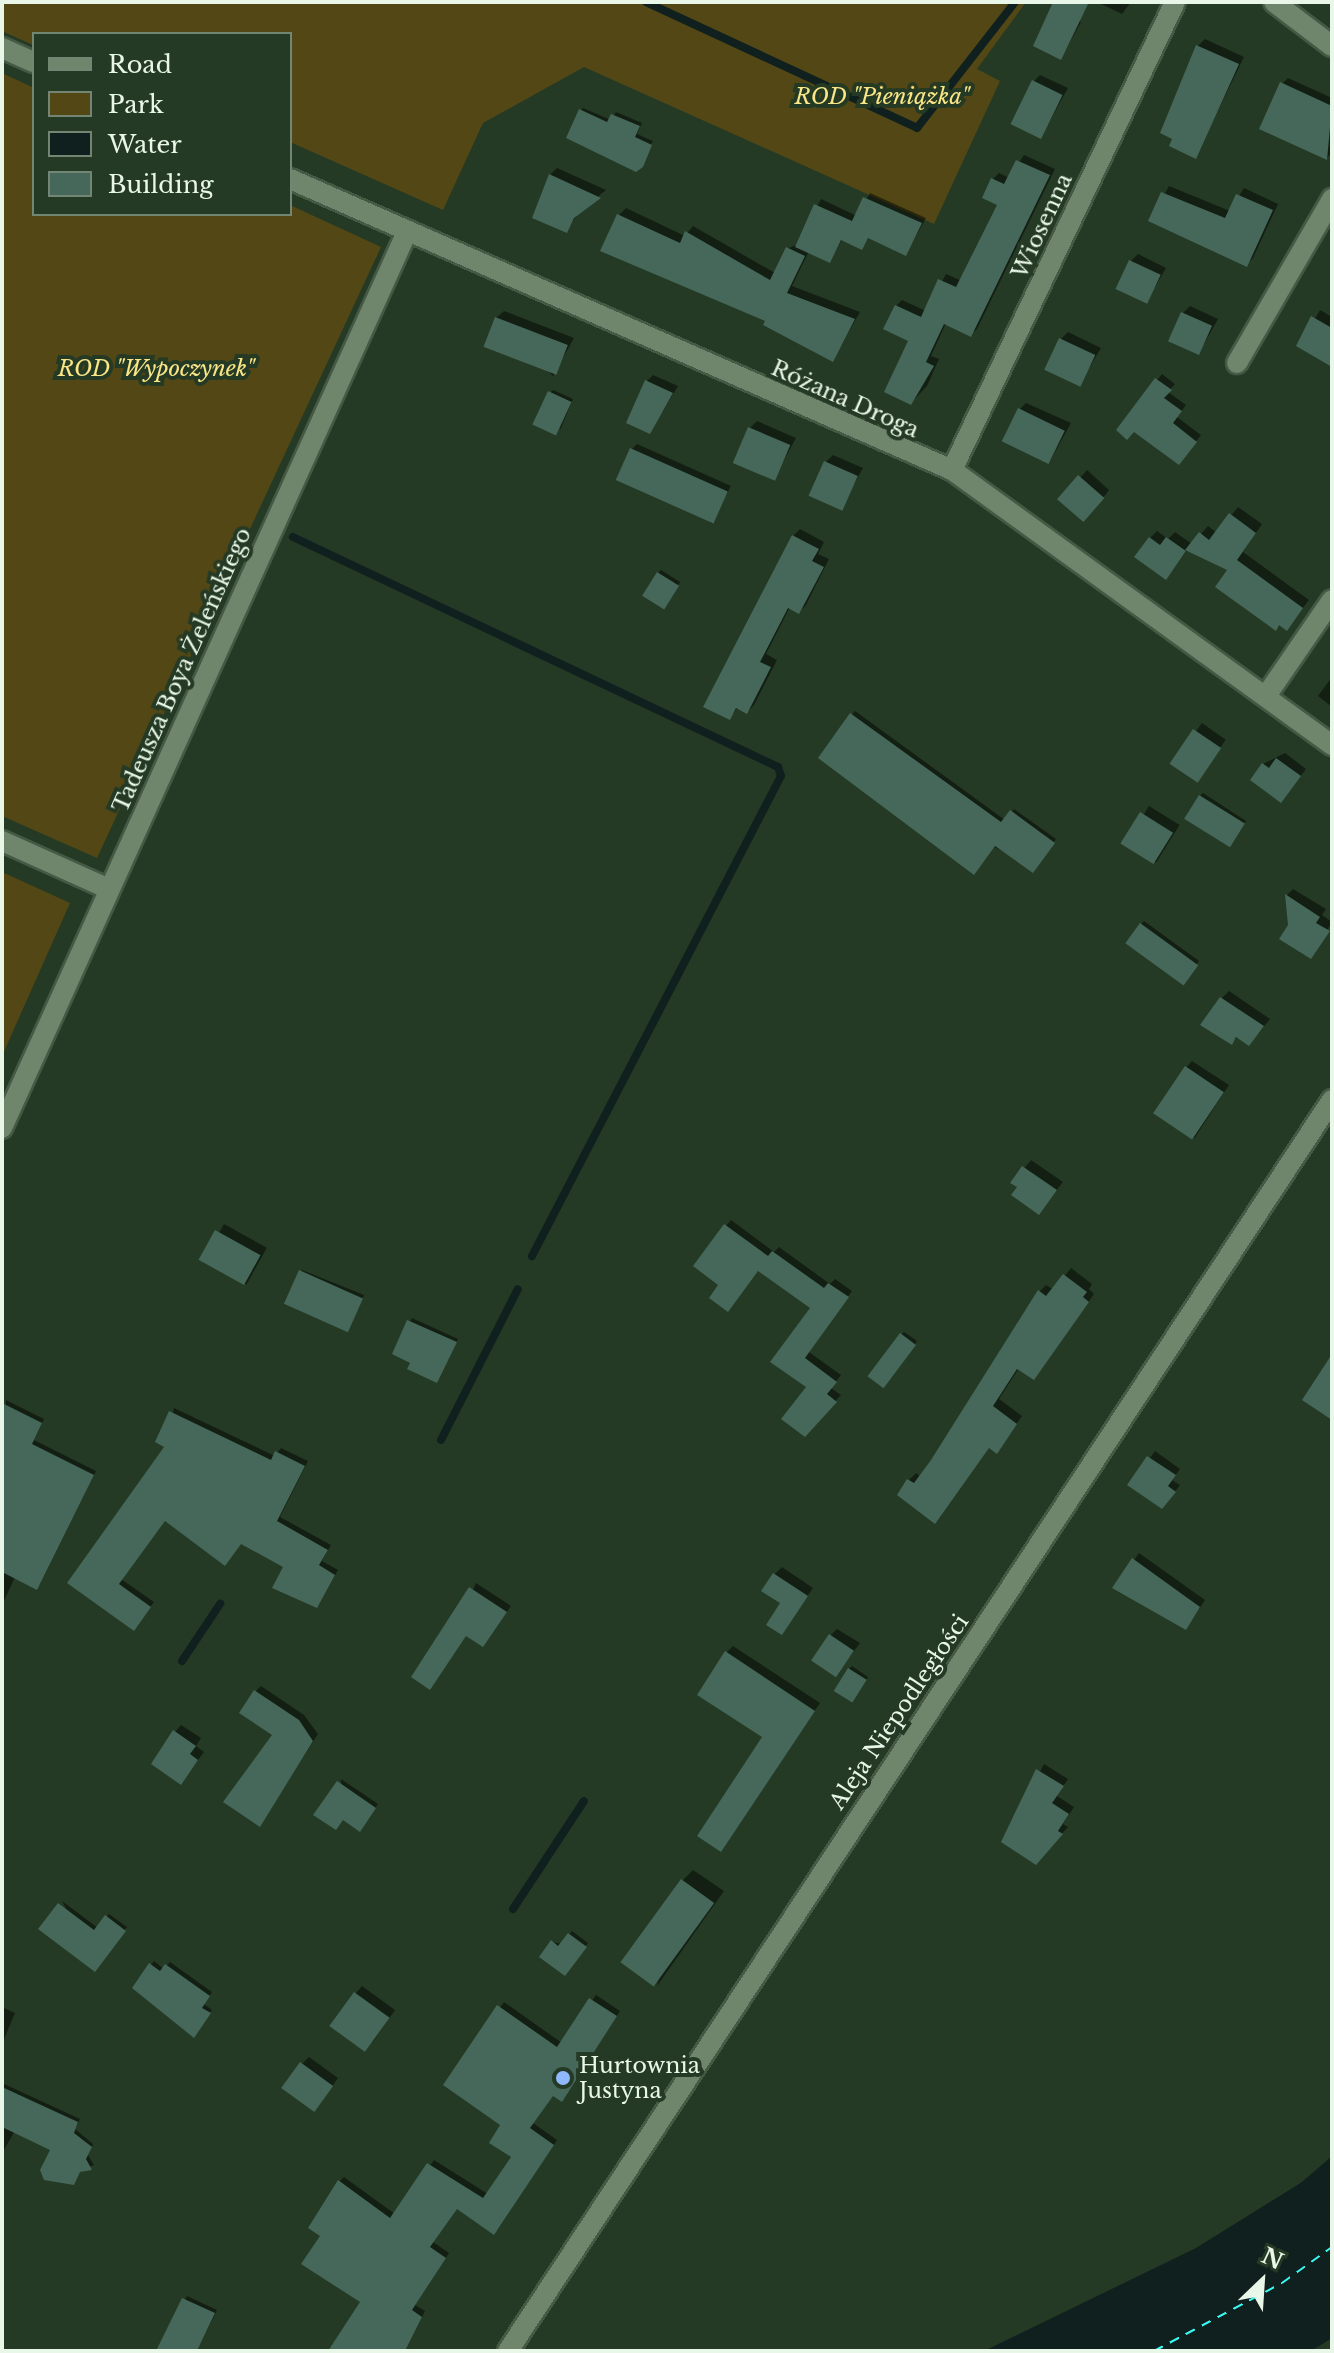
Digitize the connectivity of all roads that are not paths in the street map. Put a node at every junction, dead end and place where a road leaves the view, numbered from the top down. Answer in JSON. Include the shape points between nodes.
{"nodes":[{"id":1,"x":1175,"y":2,"type":"edge"},
{"id":2,"x":1274,"y":2,"type":"edge"},
{"id":3,"x":1332,"y":46,"type":"edge"},
{"id":4,"x":2,"y":48,"type":"edge"},
{"id":5,"x":32,"y":61,"type":"edge"},
{"id":6,"x":292,"y":180,"type":"edge"},
{"id":7,"x":1332,"y":199,"type":"edge"},
{"id":8,"x":407,"y":232,"type":"junction"},
{"id":9,"x":1237,"y":363,"type":"dead end"},
{"id":10,"x":952,"y":470,"type":"junction"},
{"id":11,"x":1332,"y":600,"type":"edge"},
{"id":12,"x":1266,"y":696,"type":"junction"},
{"id":13,"x":1332,"y":745,"type":"edge"},
{"id":14,"x":2,"y":841,"type":"edge"},
{"id":15,"x":109,"y":889,"type":"junction"},
{"id":16,"x":1332,"y":1100,"type":"edge"},
{"id":17,"x":2,"y":1128,"type":"edge"},
{"id":18,"x":508,"y":2351,"type":"edge"}],
"edges":[{"from":1,"to":10,"type":"street","name":"Wiosenna"},
{"from":2,"to":3,"type":"street"},
{"from":4,"to":5,"type":"street"},
{"from":6,"to":8,"type":"street","name":"Różana Droga"},
{"from":7,"to":9,"type":"street"},
{"from":8,"to":10,"type":"street","name":"Różana Droga"},
{"from":8,"to":15,"type":"street","name":"Tadeusza Boya Żeleńskiego"},
{"from":10,"to":12,"type":"street","name":"Różana Droga"},
{"from":11,"to":12,"type":"street"},
{"from":12,"to":13,"type":"street","name":"Różana Droga"},
{"from":14,"to":15,"type":"street"},
{"from":15,"to":17,"type":"street","name":"Tadeusza Boya Żeleńskiego"},
{"from":16,"to":18,"type":"street","name":"Aleja Niepodległości"}]}
